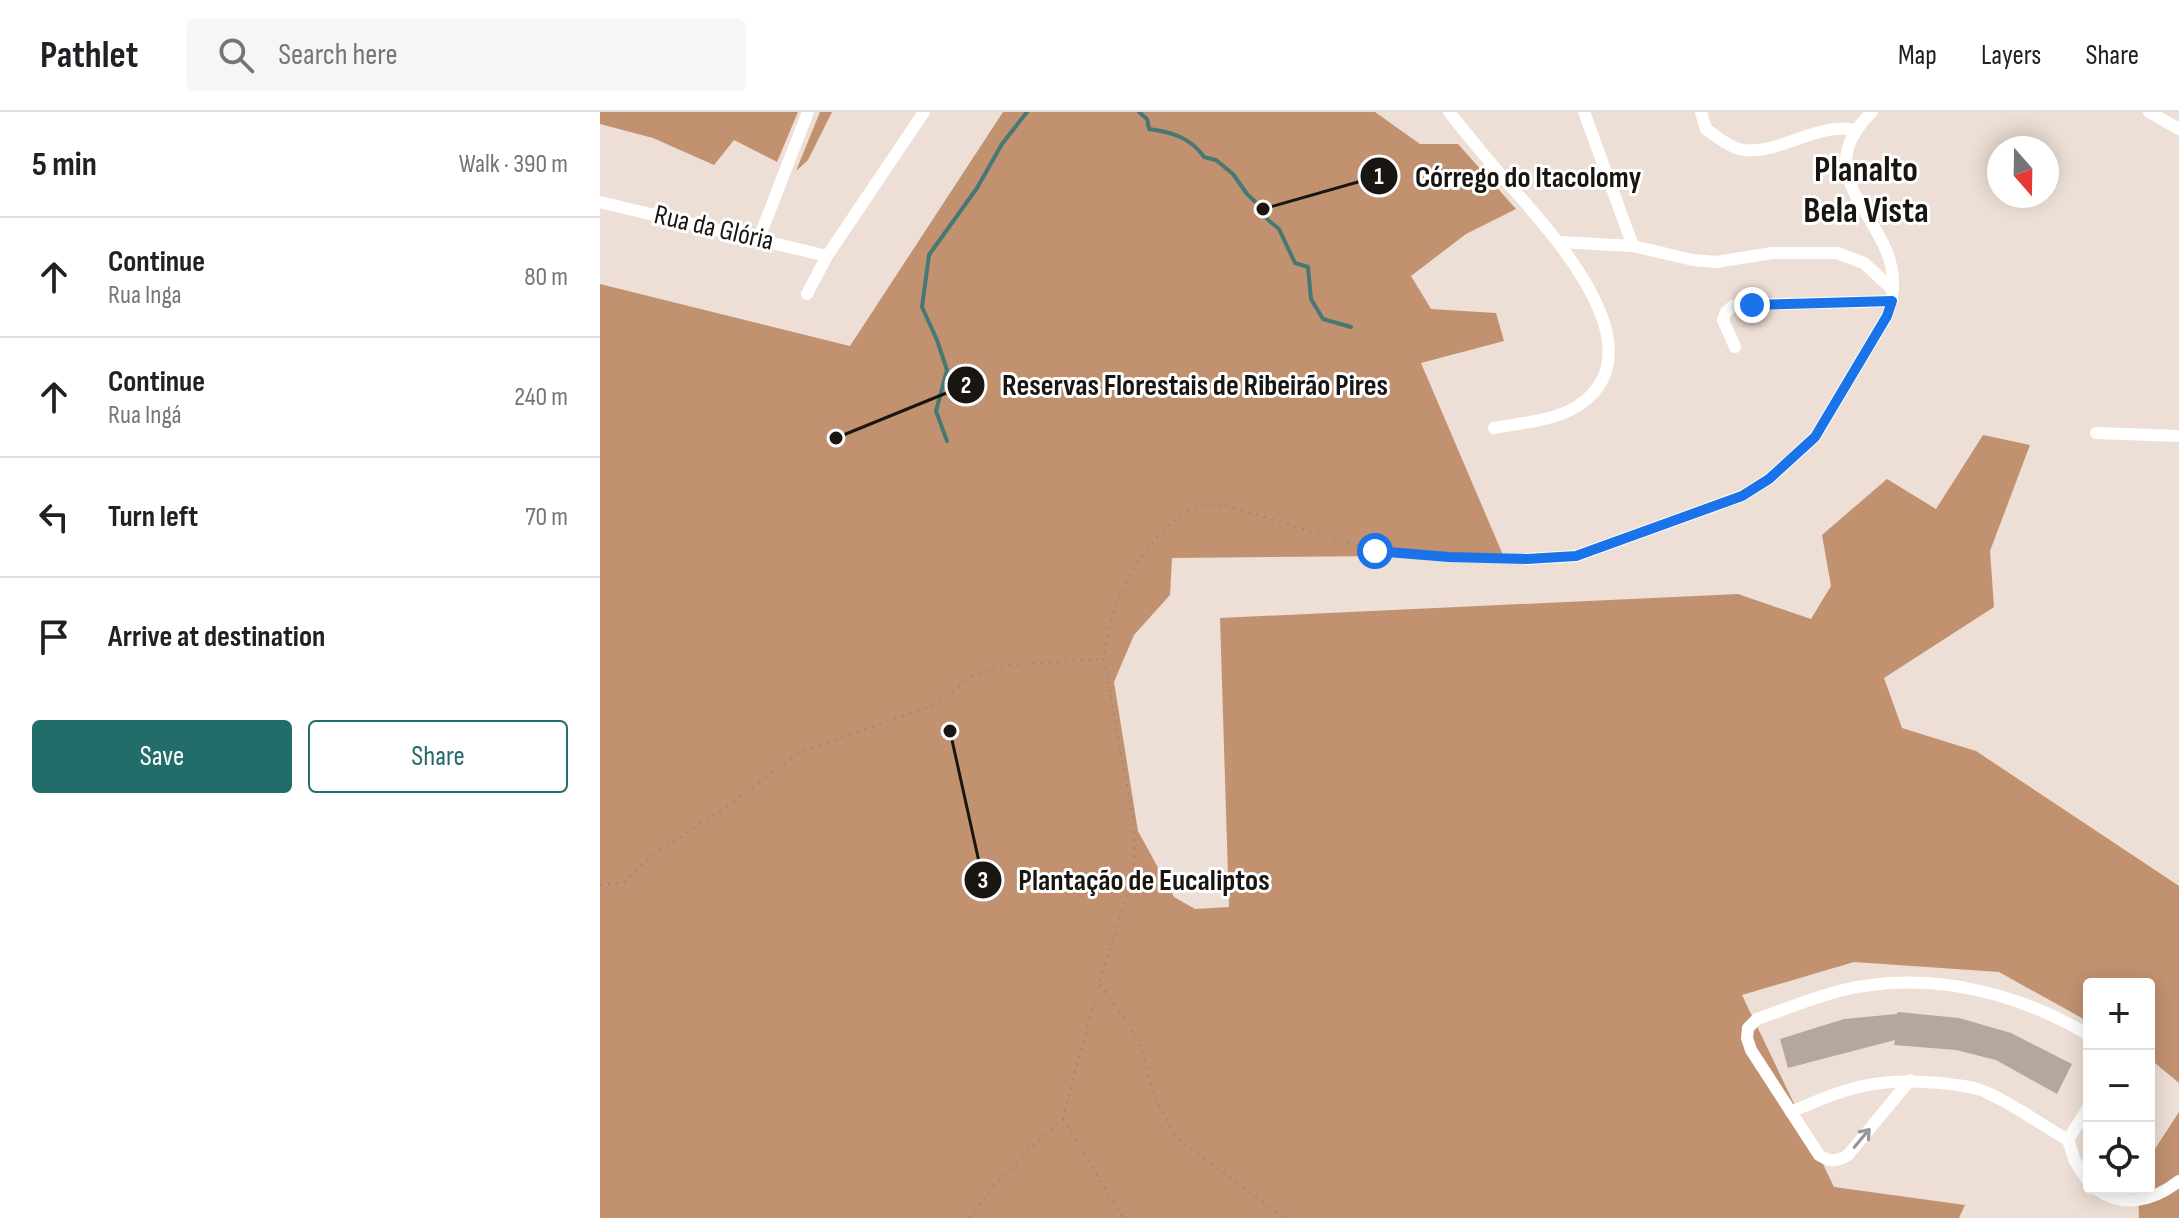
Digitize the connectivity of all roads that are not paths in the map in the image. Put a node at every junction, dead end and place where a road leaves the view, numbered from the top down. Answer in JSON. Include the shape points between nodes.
{"nodes":[{"id":1,"x":808,"y":112,"type":"edge"},
{"id":2,"x":924,"y":112,"type":"edge"},
{"id":3,"x":1449,"y":112,"type":"edge"},
{"id":4,"x":1584,"y":112,"type":"edge"},
{"id":5,"x":1701,"y":112,"type":"edge"},
{"id":6,"x":1872,"y":112,"type":"edge"},
{"id":7,"x":2149,"y":112,"type":"edge"},
{"id":8,"x":2179,"y":129,"type":"edge"},
{"id":9,"x":1856,"y":130,"type":"junction"},
{"id":10,"x":600,"y":202,"type":"edge"},
{"id":11,"x":759,"y":238,"type":"junction"},
{"id":12,"x":1559,"y":242,"type":"junction"},
{"id":13,"x":1633,"y":246,"type":"junction"},
{"id":14,"x":827,"y":256,"type":"junction"},
{"id":15,"x":807,"y":294,"type":"dead end"},
{"id":16,"x":1893,"y":296,"type":"junction"},
{"id":17,"x":1735,"y":347,"type":"dead end"},
{"id":18,"x":1494,"y":428,"type":"dead end"},
{"id":19,"x":2096,"y":433,"type":"dead end"},
{"id":20,"x":2179,"y":436,"type":"edge"},
{"id":21,"x":1527,"y":559,"type":"road end"},
{"id":22,"x":2083,"y":1032,"type":"edge"},
{"id":23,"x":1910,"y":1080,"type":"junction"},
{"id":24,"x":1791,"y":1112,"type":"junction"},
{"id":25,"x":2083,"y":1116,"type":"edge"},
{"id":26,"x":2068,"y":1140,"type":"junction"},
{"id":27,"x":2083,"y":1174,"type":"edge"},
{"id":28,"x":2179,"y":1181,"type":"edge"},
{"id":29,"x":2106,"y":1194,"type":"edge"}],
"edges":[{"from":1,"to":11,"type":"street"},
{"from":2,"to":14,"type":"street"},
{"from":3,"to":12,"type":"street"},
{"from":4,"to":13,"type":"street"},
{"from":5,"to":9,"type":"street","via":[[1706,129],[1739,149],[1756,150],[1825,129]]},
{"from":6,"to":9,"type":"street"},
{"from":7,"to":8,"type":"street"},
{"from":9,"to":16,"type":"street","via":[[1847,166],[1850,188],[1888,256]]},
{"from":10,"to":11,"type":"street","name":"Rua da Glória"},
{"from":11,"to":14,"type":"street","name":"Rua da Glória"},
{"from":12,"to":13,"type":"street"},
{"from":12,"to":18,"type":"street","via":[[1606,325],[1610,355],[1604,378],[1575,408]]},
{"from":13,"to":16,"type":"street","via":[[1716,262],[1783,253],[1837,253],[1864,263]]},
{"from":14,"to":15,"type":"street"},
{"from":16,"to":17,"type":"street","via":[[1734,305],[1723,320]]},
{"from":16,"to":21,"type":"street","via":[[1887,316],[1815,437],[1769,479],[1742,496],[1576,556]]},
{"from":19,"to":20,"type":"street"},
{"from":22,"to":24,"type":"street","via":[[2035,1008],[1964,987],[1914,984],[1837,992],[1757,1019],[1748,1028],[1751,1050]]},
{"from":23,"to":24,"type":"street","via":[[1854,1087]]},
{"from":24,"to":23,"type":"street","one_way":true,"via":[[1819,1155],[1838,1161]]},
{"from":23,"to":26,"type":"street","via":[[1987,1092]]},
{"from":25,"to":26,"type":"street"},
{"from":26,"to":27,"type":"street"},
{"from":28,"to":29,"type":"street","via":[[2165,1192],[2136,1200]]}]}
